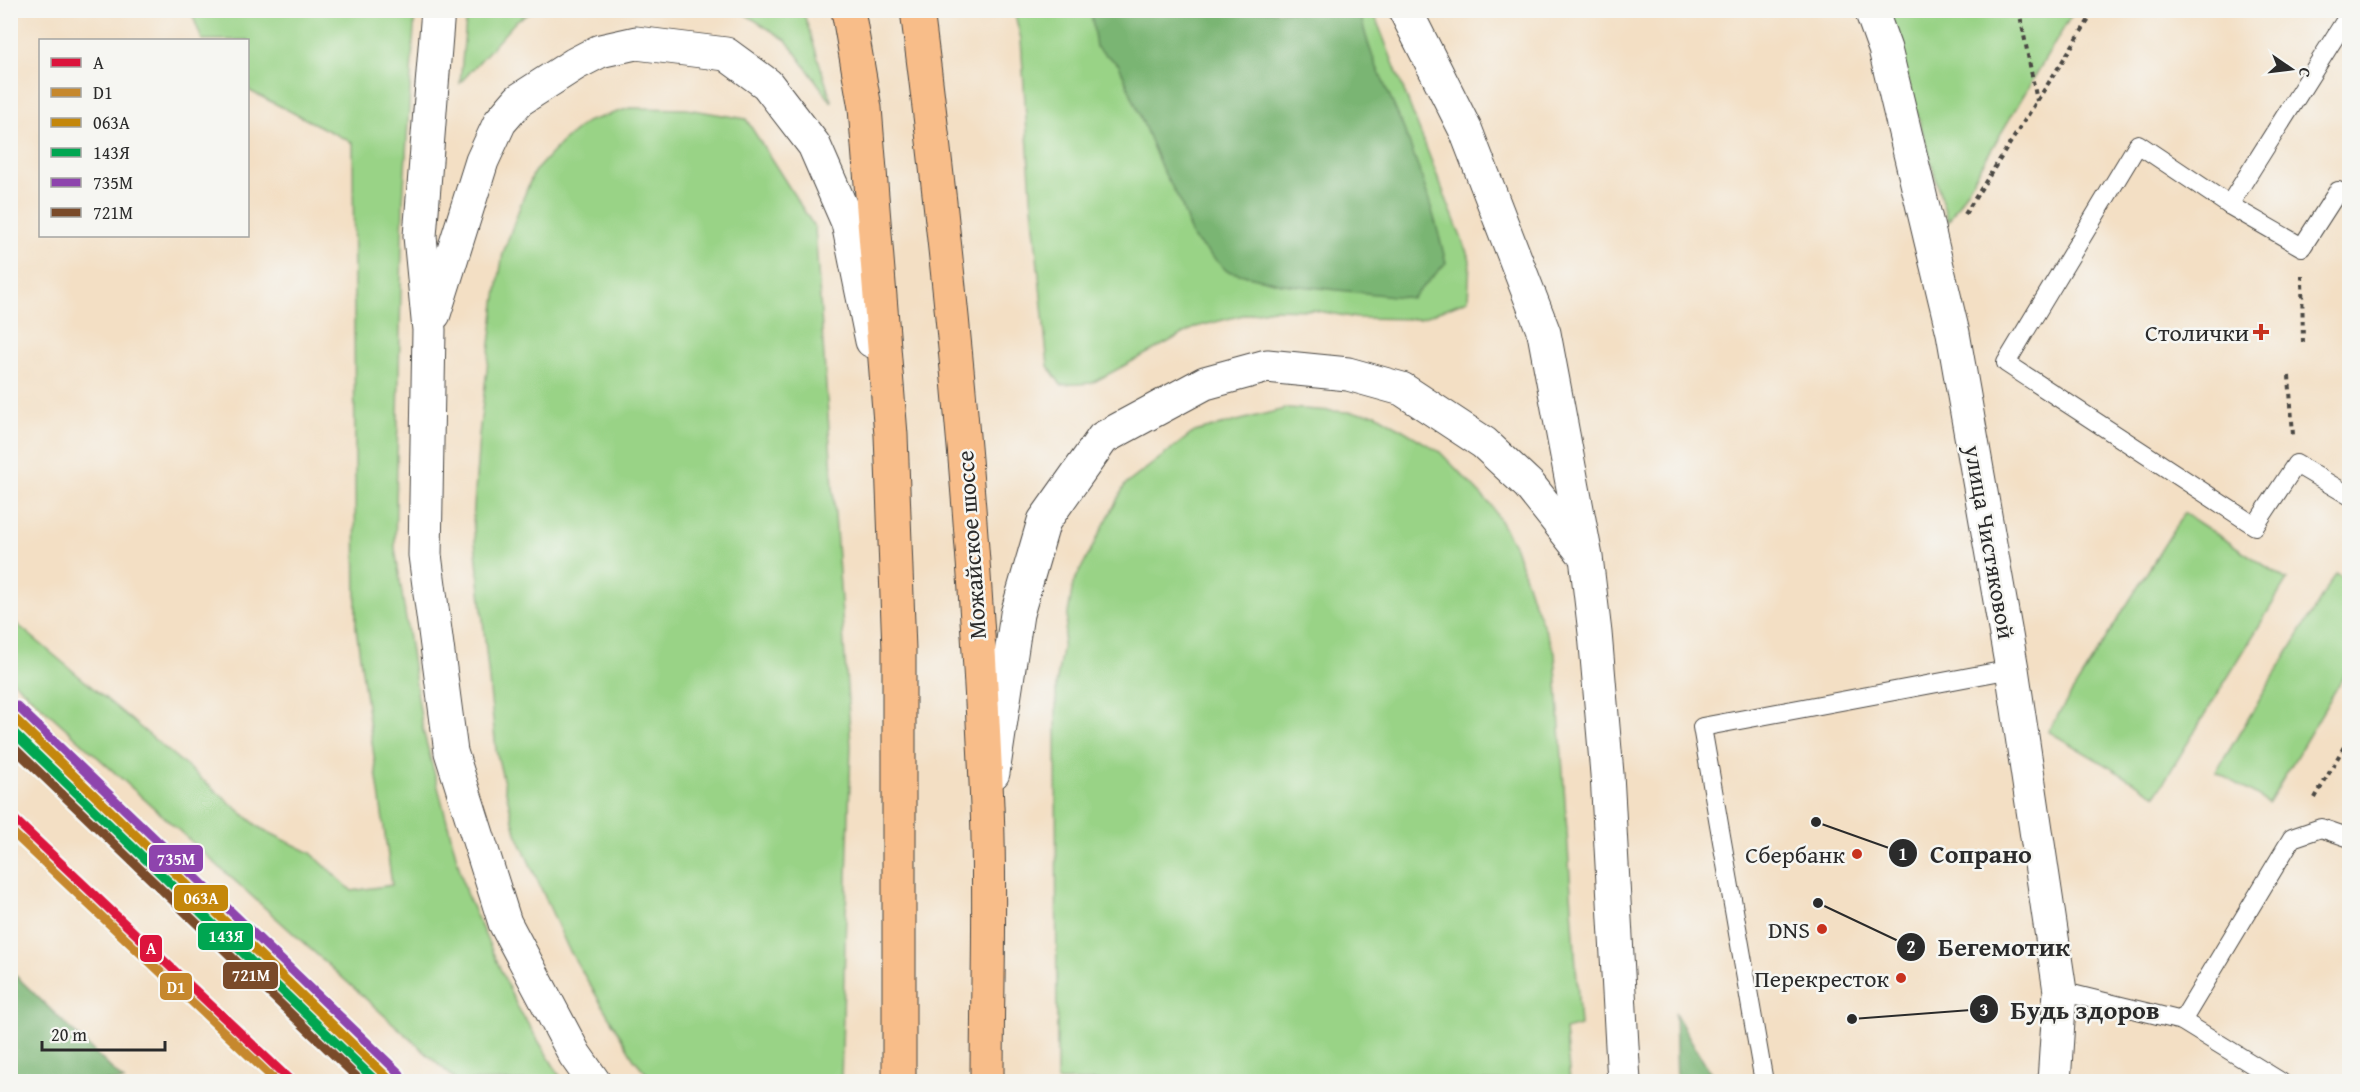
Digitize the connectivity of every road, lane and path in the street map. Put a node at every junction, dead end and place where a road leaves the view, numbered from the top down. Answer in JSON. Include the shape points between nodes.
{"nodes":[{"id":1,"x":438,"y":10,"type":"edge"},
{"id":2,"x":848,"y":10,"type":"edge"},
{"id":3,"x":917,"y":10,"type":"edge"},
{"id":4,"x":1405,"y":10,"type":"edge"},
{"id":5,"x":1871,"y":10,"type":"edge"},
{"id":6,"x":2019,"y":10,"type":"edge"},
{"id":7,"x":2095,"y":10,"type":"edge"},
{"id":8,"x":2349,"y":13,"type":"edge"},
{"id":9,"x":2037,"y":102,"type":"junction"},
{"id":10,"x":2349,"y":198,"type":"edge"},
{"id":11,"x":2229,"y":205,"type":"junction"},
{"id":12,"x":1961,"y":220,"type":"dead end"},
{"id":13,"x":2302,"y":247,"type":"junction"},
{"id":14,"x":429,"y":330,"type":"junction"},
{"id":15,"x":2303,"y":345,"type":"dead end"},
{"id":16,"x":2289,"y":376,"type":"dead end"},
{"id":17,"x":891,"y":435,"type":"junction"},
{"id":18,"x":2296,"y":464,"type":"junction"},
{"id":19,"x":2349,"y":496,"type":"edge"},
{"id":20,"x":1586,"y":557,"type":"junction"},
{"id":21,"x":2012,"y":669,"type":"junction"},
{"id":22,"x":2349,"y":736,"type":"edge"},
{"id":23,"x":988,"y":809,"type":"junction"},
{"id":24,"x":2292,"y":838,"type":"junction"},
{"id":25,"x":2349,"y":838,"type":"edge"},
{"id":26,"x":2060,"y":991,"type":"junction"},
{"id":27,"x":2182,"y":1021,"type":"junction"},
{"id":28,"x":594,"y":1082,"type":"edge"},
{"id":29,"x":899,"y":1082,"type":"edge"},
{"id":30,"x":987,"y":1082,"type":"edge"},
{"id":31,"x":1624,"y":1082,"type":"edge"},
{"id":32,"x":1764,"y":1082,"type":"edge"},
{"id":33,"x":2054,"y":1082,"type":"edge"},
{"id":34,"x":2281,"y":1082,"type":"edge"}],
"edges":[{"from":1,"to":14,"type":"street","via":[[420,236]]},
{"from":2,"to":17,"type":"main road","via":[[865,108]]},
{"from":3,"to":23,"type":"main road","name":"Можайское шоссе","via":[[937,163],[968,479]]},
{"from":4,"to":20,"type":"street","via":[[1466,131],[1544,333]]},
{"from":5,"to":21,"type":"street","name":"улица Чистяковой","via":[[1885,49],[1953,333]]},
{"from":6,"to":9,"type":"path"},
{"from":7,"to":9,"type":"path"},
{"from":8,"to":11,"type":"lane"},
{"from":9,"to":12,"type":"path"},
{"from":10,"to":13,"type":"lane","via":[[2338,191]]},
{"from":11,"to":13,"type":"lane"},
{"from":11,"to":18,"type":"lane","via":[[2138,144],[2006,363],[2255,526]]},
{"from":13,"to":15,"type":"path"},
{"from":14,"to":17,"type":"street","via":[[482,160],[500,122],[519,100],[600,51],[636,44],[726,54],[767,84],[814,145],[849,223]]},
{"from":14,"to":28,"type":"street","via":[[424,555],[451,752],[505,923],[575,1055]]},
{"from":16,"to":18,"type":"path"},
{"from":17,"to":29,"type":"main road","via":[[899,650]]},
{"from":18,"to":19,"type":"lane"},
{"from":20,"to":23,"type":"street","via":[[1528,485],[1484,443],[1402,389],[1348,374],[1267,366],[1205,382],[1103,438],[1044,521],[1017,614]]},
{"from":20,"to":31,"type":"street","via":[[1607,774]]},
{"from":21,"to":26,"type":"street","name":"улица Чистяковой"},
{"from":21,"to":32,"type":"lane","via":[[1702,727]]},
{"from":22,"to":24,"type":"path"},
{"from":23,"to":30,"type":"main road","name":"Можайское шоссе"},
{"from":24,"to":25,"type":"lane","via":[[2321,828]]},
{"from":24,"to":27,"type":"lane"},
{"from":26,"to":27,"type":"lane"},
{"from":26,"to":33,"type":"street","name":"улица Чистяковой"},
{"from":27,"to":34,"type":"lane"}]}
